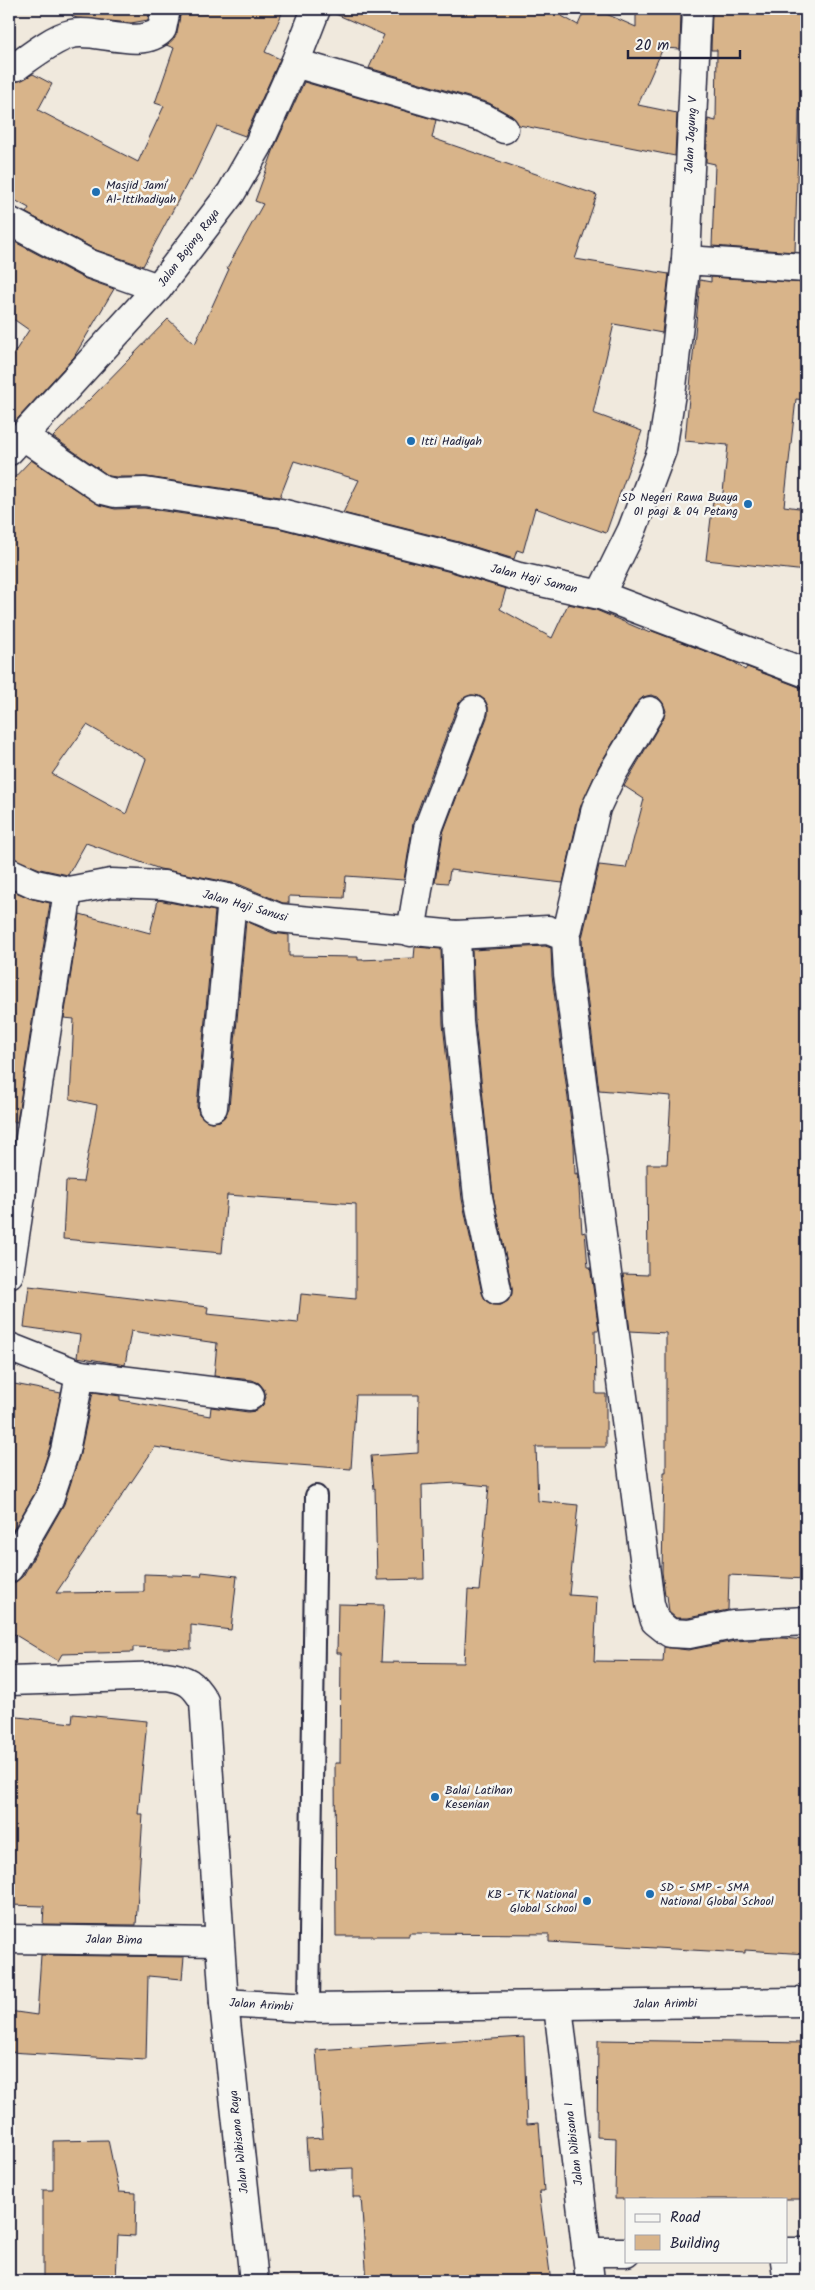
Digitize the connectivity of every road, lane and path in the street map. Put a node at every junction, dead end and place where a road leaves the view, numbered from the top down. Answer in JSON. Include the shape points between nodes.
{"nodes":[{"id":1,"x":166,"y":9,"type":"edge"},
{"id":2,"x":316,"y":9,"type":"edge"},
{"id":3,"x":697,"y":9,"type":"edge"},
{"id":4,"x":295,"y":64,"type":"junction"},
{"id":5,"x":9,"y":67,"type":"edge"},
{"id":6,"x":504,"y":128,"type":"dead end"},
{"id":7,"x":9,"y":222,"type":"edge"},
{"id":8,"x":686,"y":260,"type":"junction"},
{"id":9,"x":806,"y":268,"type":"edge"},
{"id":10,"x":158,"y":288,"type":"junction"},
{"id":11,"x":16,"y":443,"type":"edge"},
{"id":12,"x":600,"y":595,"type":"junction"},
{"id":13,"x":806,"y":673,"type":"edge"},
{"id":14,"x":473,"y":710,"type":"dead end"},
{"id":15,"x":650,"y":711,"type":"dead end"},
{"id":16,"x":9,"y":872,"type":"edge"},
{"id":17,"x":68,"y":891,"type":"junction"},
{"id":18,"x":232,"y":900,"type":"junction"},
{"id":19,"x":411,"y":932,"type":"junction"},
{"id":20,"x":456,"y":935,"type":"junction"},
{"id":21,"x":566,"y":937,"type":"junction"},
{"id":22,"x":212,"y":1107,"type":"dead end"},
{"id":23,"x":13,"y":1215,"type":"edge"},
{"id":24,"x":9,"y":1274,"type":"edge"},
{"id":25,"x":497,"y":1290,"type":"dead end"},
{"id":26,"x":9,"y":1347,"type":"edge"},
{"id":27,"x":80,"y":1375,"type":"junction"},
{"id":28,"x":250,"y":1396,"type":"dead end"},
{"id":29,"x":316,"y":1496,"type":"dead end"},
{"id":30,"x":9,"y":1568,"type":"edge"},
{"id":31,"x":806,"y":1621,"type":"edge"},
{"id":32,"x":9,"y":1681,"type":"edge"},
{"id":33,"x":9,"y":1939,"type":"edge"},
{"id":34,"x":219,"y":1942,"type":"junction"},
{"id":35,"x":806,"y":2002,"type":"edge"},
{"id":36,"x":224,"y":2004,"type":"junction"},
{"id":37,"x":558,"y":2006,"type":"junction"},
{"id":38,"x":309,"y":2008,"type":"junction"},
{"id":39,"x":586,"y":2252,"type":"junction"},
{"id":40,"x":625,"y":2252,"type":"edge"},
{"id":41,"x":788,"y":2252,"type":"edge"},
{"id":42,"x":806,"y":2252,"type":"edge"},
{"id":43,"x":785,"y":2262,"type":"edge"},
{"id":44,"x":254,"y":2281,"type":"edge"},
{"id":45,"x":590,"y":2281,"type":"edge"},
{"id":46,"x":788,"y":2281,"type":"edge"}],
"edges":[{"from":1,"to":5,"type":"street","via":[[162,28],[150,36],[70,34]]},
{"from":2,"to":4,"type":"street","name":"Jalan Bojong Raya"},
{"from":3,"to":8,"type":"street","name":"Jalan Jagung V"},
{"from":4,"to":6,"type":"street","via":[[484,118]]},
{"from":4,"to":10,"type":"street","name":"Jalan Bojong Raya","via":[[258,146],[231,193]]},
{"from":7,"to":10,"type":"street","via":[[90,264]]},
{"from":8,"to":9,"type":"street"},
{"from":8,"to":12,"type":"street","via":[[662,450],[632,530]]},
{"from":10,"to":11,"type":"street","name":"Jalan Bojong Raya"},
{"from":11,"to":12,"type":"street","name":"Jalan Haji Saman","via":[[115,494],[145,492],[281,513],[455,557],[519,577]]},
{"from":12,"to":13,"type":"street","name":"Jalan Haji Saman"},
{"from":14,"to":19,"type":"street","via":[[428,829]]},
{"from":15,"to":21,"type":"street","via":[[612,774],[596,808]]},
{"from":16,"to":17,"type":"street","name":"Jalan Haji Sanusi","via":[[35,884]]},
{"from":17,"to":18,"type":"street","name":"Jalan Haji Sanusi","via":[[111,882],[164,885]]},
{"from":17,"to":23,"type":"street"},
{"from":18,"to":19,"type":"street","name":"Jalan Haji Sanusi","via":[[278,918]]},
{"from":18,"to":22,"type":"street"},
{"from":19,"to":20,"type":"street","name":"Jalan Haji Sanusi"},
{"from":20,"to":21,"type":"street","name":"Jalan Haji Sanusi","via":[[548,930]]},
{"from":20,"to":25,"type":"street","via":[[459,1022],[477,1187]]},
{"from":21,"to":31,"type":"street","via":[[568,974],[650,1604],[655,1621],[670,1633],[689,1634],[732,1625]]},
{"from":23,"to":24,"type":"street"},
{"from":26,"to":27,"type":"street"},
{"from":27,"to":28,"type":"street"},
{"from":27,"to":30,"type":"street","via":[[65,1451],[49,1499]]},
{"from":29,"to":38,"type":"lane"},
{"from":32,"to":34,"type":"street","name":"Jalan Arimbi","via":[[166,1676],[181,1678],[196,1687],[204,1701]]},
{"from":33,"to":34,"type":"street","name":"Jalan Bima"},
{"from":34,"to":36,"type":"street","name":"Jalan Arimbi"},
{"from":35,"to":37,"type":"street","name":"Jalan Arimbi"},
{"from":36,"to":38,"type":"street","name":"Jalan Arimbi"},
{"from":36,"to":44,"type":"street","name":"Jalan Wibisana Raya"},
{"from":37,"to":38,"type":"street","name":"Jalan Arimbi"},
{"from":37,"to":39,"type":"street","name":"Jalan Wibisana I"},
{"from":39,"to":40,"type":"street"},
{"from":39,"to":45,"type":"street","name":"Jalan Wibisana I"},
{"from":41,"to":42,"type":"street"},
{"from":43,"to":46,"type":"street"}]}
